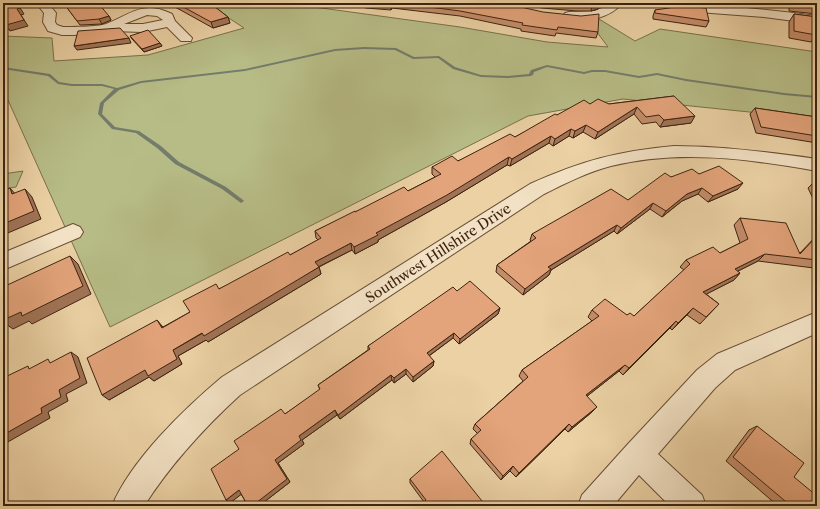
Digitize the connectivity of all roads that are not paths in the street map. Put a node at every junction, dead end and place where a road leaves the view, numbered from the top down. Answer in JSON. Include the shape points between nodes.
{"nodes":[{"id":1,"x":42,"y":3,"type":"edge"},
{"id":2,"x":616,"y":3,"type":"edge"},
{"id":3,"x":659,"y":3,"type":"edge"},
{"id":4,"x":557,"y":15,"type":"edge"},
{"id":5,"x":817,"y":20,"type":"edge"},
{"id":6,"x":186,"y":38,"type":"dead end"},
{"id":7,"x":817,"y":165,"type":"edge"},
{"id":8,"x":73,"y":232,"type":"dead end"},
{"id":9,"x":3,"y":262,"type":"edge"},
{"id":10,"x":817,"y":322,"type":"edge"},
{"id":11,"x":638,"y":454,"type":"junction"},
{"id":12,"x":127,"y":506,"type":"edge"},
{"id":13,"x":593,"y":506,"type":"edge"},
{"id":14,"x":691,"y":506,"type":"edge"}],
"edges":[{"from":1,"to":6,"type":"street","via":[[50,13],[49,22],[52,28],[62,31],[74,32],[109,27],[135,28],[170,23]]},
{"from":2,"to":4,"type":"street","via":[[606,12],[583,16]]},
{"from":3,"to":5,"type":"street","via":[[764,12]]},
{"from":7,"to":12,"type":"street","name":"Southwest Hillshire Drive","via":[[743,153],[677,151],[603,161],[560,177],[536,189],[231,386],[209,404],[179,436],[144,479]]},
{"from":8,"to":9,"type":"street"},
{"from":10,"to":11,"type":"street","via":[[726,362],[706,378]]},
{"from":11,"to":13,"type":"street"},
{"from":11,"to":14,"type":"street"}]}
